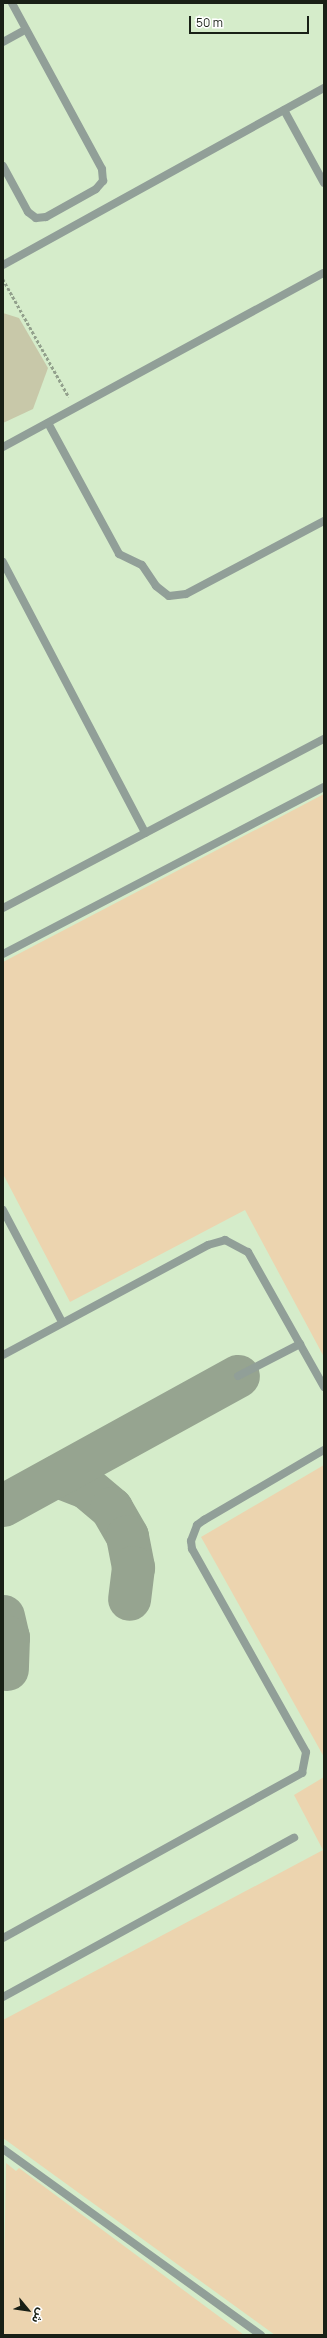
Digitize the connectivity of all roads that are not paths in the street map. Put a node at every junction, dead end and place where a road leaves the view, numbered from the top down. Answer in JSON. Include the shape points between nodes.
{"nodes":[{"id":1,"x":12,"y":3,"type":"edge"},
{"id":2,"x":26,"y":29,"type":"junction"},
{"id":3,"x":3,"y":42,"type":"edge"},
{"id":4,"x":324,"y":88,"type":"edge"},
{"id":5,"x":284,"y":110,"type":"junction"},
{"id":6,"x":3,"y":166,"type":"edge"},
{"id":7,"x":324,"y":183,"type":"edge"},
{"id":8,"x":3,"y":265,"type":"edge"},
{"id":9,"x":324,"y":273,"type":"edge"},
{"id":10,"x":48,"y":423,"type":"junction"},
{"id":11,"x":3,"y":448,"type":"edge"},
{"id":12,"x":324,"y":521,"type":"edge"},
{"id":13,"x":3,"y":562,"type":"edge"},
{"id":14,"x":324,"y":739,"type":"edge"},
{"id":15,"x":324,"y":786,"type":"edge"},
{"id":16,"x":145,"y":833,"type":"junction"},
{"id":17,"x":3,"y":908,"type":"edge"},
{"id":18,"x":3,"y":954,"type":"edge"},
{"id":19,"x":3,"y":1210,"type":"edge"},
{"id":20,"x":62,"y":1322,"type":"junction"},
{"id":21,"x":300,"y":1344,"type":"junction"},
{"id":22,"x":3,"y":1355,"type":"edge"},
{"id":23,"x":238,"y":1376,"type":"dead end"},
{"id":24,"x":324,"y":1387,"type":"edge"},
{"id":25,"x":324,"y":1450,"type":"edge"},
{"id":26,"x":294,"y":1838,"type":"dead end"},
{"id":27,"x":3,"y":1938,"type":"edge"},
{"id":28,"x":3,"y":1996,"type":"edge"},
{"id":29,"x":3,"y":2149,"type":"edge"},
{"id":30,"x":7,"y":2156,"type":"edge"},
{"id":31,"x":261,"y":2335,"type":"edge"}],
"edges":[{"from":1,"to":2,"type":"lane"},
{"from":2,"to":3,"type":"lane"},
{"from":2,"to":6,"type":"lane","via":[[102,169],[103,181],[96,189],[46,217],[36,218],[28,212]]},
{"from":4,"to":5,"type":"lane"},
{"from":5,"to":7,"type":"lane"},
{"from":5,"to":8,"type":"lane"},
{"from":9,"to":10,"type":"lane"},
{"from":10,"to":11,"type":"lane"},
{"from":10,"to":12,"type":"lane","via":[[119,554],[142,565],[156,586],[169,596],[186,594]]},
{"from":13,"to":16,"type":"lane"},
{"from":14,"to":16,"type":"lane"},
{"from":15,"to":18,"type":"lane"},
{"from":16,"to":17,"type":"lane"},
{"from":19,"to":20,"type":"lane"},
{"from":20,"to":21,"type":"lane","via":[[208,1245],[225,1240],[248,1252]]},
{"from":20,"to":22,"type":"lane"},
{"from":21,"to":23,"type":"lane"},
{"from":21,"to":24,"type":"lane"},
{"from":25,"to":27,"type":"lane","via":[[204,1520],[197,1525],[191,1541],[192,1549],[306,1752],[302,1773]]},
{"from":26,"to":28,"type":"lane"},
{"from":29,"to":30,"type":"lane"},
{"from":30,"to":31,"type":"lane"}]}
